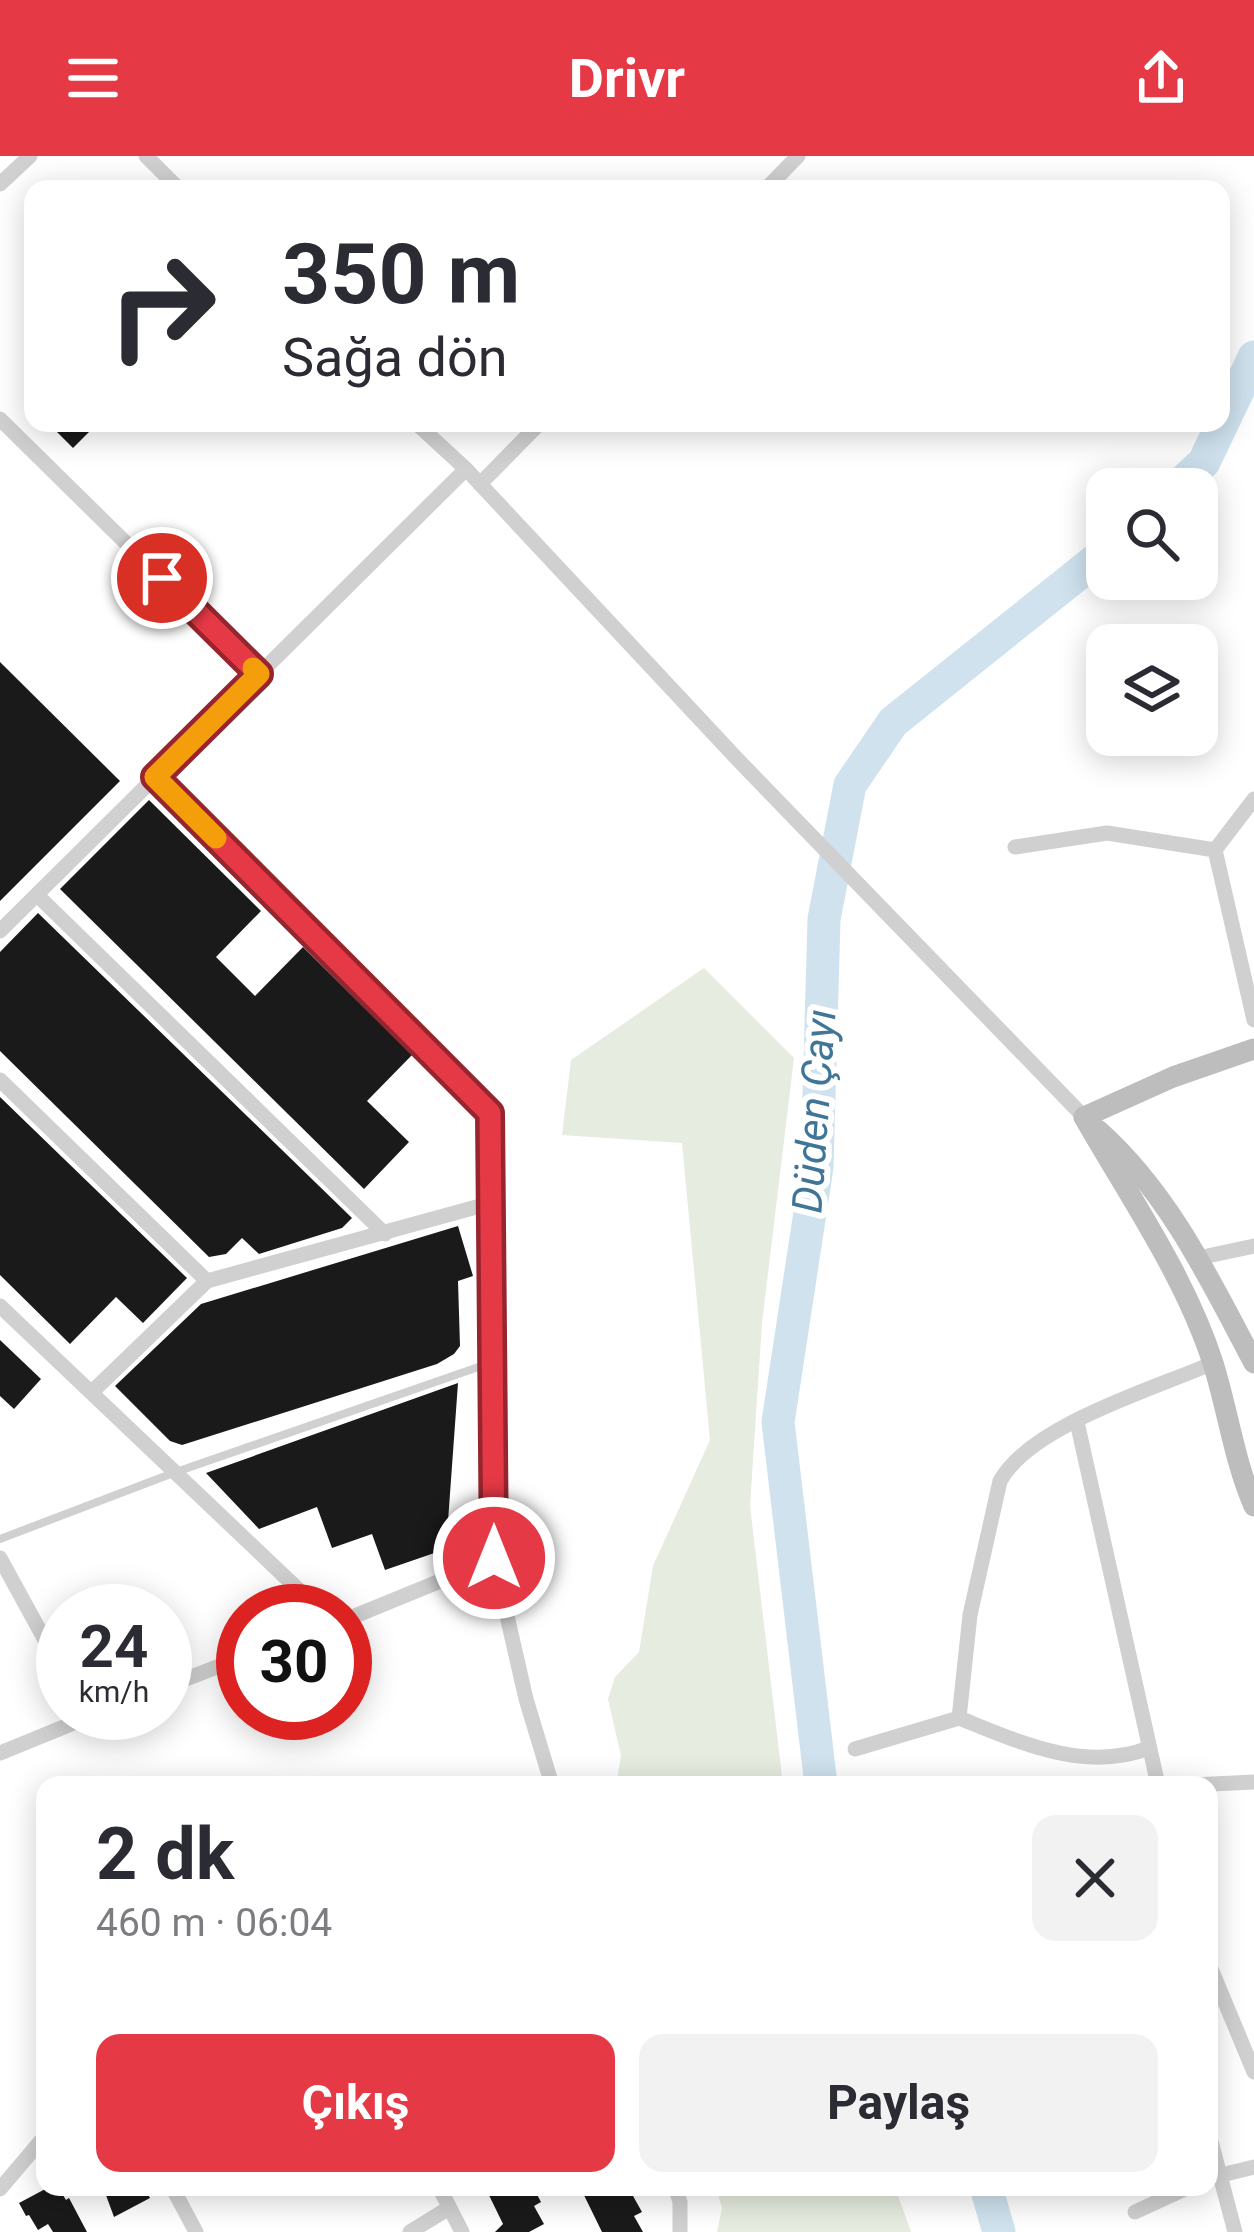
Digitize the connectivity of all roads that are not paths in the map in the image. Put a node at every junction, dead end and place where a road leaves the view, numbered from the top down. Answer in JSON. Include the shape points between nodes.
{"nodes":[{"id":1,"x":30,"y":156,"type":"edge"},
{"id":2,"x":146,"y":156,"type":"edge"},
{"id":3,"x":798,"y":156,"type":"edge"},
{"id":4,"x":170,"y":180,"type":"edge"},
{"id":5,"x":775,"y":180,"type":"edge"},
{"id":6,"x":0,"y":184,"type":"edge"},
{"id":7,"x":0,"y":419,"type":"edge"},
{"id":8,"x":426,"y":432,"type":"edge"},
{"id":9,"x":531,"y":432,"type":"edge"},
{"id":10,"x":466,"y":469,"type":"junction"},
{"id":11,"x":480,"y":484,"type":"junction"},
{"id":12,"x":259,"y":674,"type":"junction"},
{"id":13,"x":155,"y":777,"type":"junction"},
{"id":14,"x":1254,"y":799,"type":"edge"},
{"id":15,"x":1015,"y":847,"type":"dead end"},
{"id":16,"x":1215,"y":850,"type":"junction"},
{"id":17,"x":37,"y":895,"type":"junction"},
{"id":18,"x":0,"y":932,"type":"edge"},
{"id":19,"x":1254,"y":1020,"type":"edge"},
{"id":20,"x":1254,"y":1049,"type":"edge"},
{"id":21,"x":0,"y":1080,"type":"edge"},
{"id":22,"x":1084,"y":1117,"type":"junction"},
{"id":23,"x":491,"y":1204,"type":"junction"},
{"id":24,"x":385,"y":1234,"type":"junction"},
{"id":25,"x":1254,"y":1246,"type":"edge"},
{"id":26,"x":1198,"y":1258,"type":"junction"},
{"id":27,"x":207,"y":1281,"type":"junction"},
{"id":28,"x":0,"y":1306,"type":"edge"},
{"id":29,"x":493,"y":1362,"type":"junction"},
{"id":30,"x":1213,"y":1363,"type":"junction"},
{"id":31,"x":1254,"y":1363,"type":"edge"},
{"id":32,"x":92,"y":1392,"type":"junction"},
{"id":33,"x":1077,"y":1422,"type":"junction"},
{"id":34,"x":176,"y":1472,"type":"junction"},
{"id":35,"x":1254,"y":1505,"type":"edge"},
{"id":36,"x":0,"y":1539,"type":"edge"},
{"id":37,"x":0,"y":1558,"type":"edge"},
{"id":38,"x":494,"y":1558,"type":"junction"},
{"id":39,"x":293,"y":1584,"type":"edge"},
{"id":40,"x":372,"y":1609,"type":"edge"},
{"id":41,"x":36,"y":1624,"type":"edge"},
{"id":42,"x":959,"y":1718,"type":"junction"},
{"id":43,"x":36,"y":1736,"type":"edge"},
{"id":44,"x":1149,"y":1748,"type":"junction"},
{"id":45,"x":855,"y":1749,"type":"dead end"},
{"id":46,"x":0,"y":1753,"type":"edge"},
{"id":47,"x":549,"y":1776,"type":"edge"},
{"id":48,"x":1156,"y":1776,"type":"edge"},
{"id":49,"x":1254,"y":1782,"type":"edge"},
{"id":50,"x":1218,"y":1784,"type":"edge"},
{"id":51,"x":1218,"y":1987,"type":"edge"},
{"id":52,"x":1254,"y":2072,"type":"edge"},
{"id":53,"x":36,"y":2146,"type":"edge"},
{"id":54,"x":1254,"y":2167,"type":"edge"},
{"id":55,"x":1218,"y":2175,"type":"edge"},
{"id":56,"x":1218,"y":2184,"type":"edge"},
{"id":57,"x":0,"y":2188,"type":"edge"},
{"id":58,"x":177,"y":2196,"type":"edge"},
{"id":59,"x":443,"y":2196,"type":"edge"},
{"id":60,"x":678,"y":2196,"type":"edge"},
{"id":61,"x":1170,"y":2196,"type":"edge"},
{"id":62,"x":449,"y":2208,"type":"junction"},
{"id":63,"x":1135,"y":2212,"type":"dead end"},
{"id":64,"x":196,"y":2232,"type":"edge"},
{"id":65,"x":410,"y":2232,"type":"edge"},
{"id":66,"x":462,"y":2232,"type":"edge"},
{"id":67,"x":680,"y":2232,"type":"edge"},
{"id":68,"x":1235,"y":2232,"type":"edge"}],
"edges":[{"from":1,"to":6,"type":"street"},
{"from":2,"to":4,"type":"street"},
{"from":3,"to":5,"type":"street"},
{"from":7,"to":12,"type":"street"},
{"from":8,"to":10,"type":"street"},
{"from":9,"to":11,"type":"street"},
{"from":10,"to":11,"type":"street"},
{"from":10,"to":12,"type":"street"},
{"from":11,"to":22,"type":"street"},
{"from":12,"to":13,"type":"street"},
{"from":13,"to":17,"type":"street"},
{"from":13,"to":23,"type":"street","via":[[490,1113]]},
{"from":14,"to":16,"type":"street"},
{"from":15,"to":16,"type":"street","via":[[1107,833]]},
{"from":16,"to":19,"type":"street"},
{"from":17,"to":18,"type":"street"},
{"from":17,"to":24,"type":"street"},
{"from":20,"to":22,"type":"main road"},
{"from":21,"to":27,"type":"street"},
{"from":22,"to":26,"type":"main road","via":[[1127,1156]]},
{"from":22,"to":30,"type":"main road","via":[[1175,1275]]},
{"from":23,"to":24,"type":"street"},
{"from":23,"to":29,"type":"street"},
{"from":24,"to":27,"type":"street"},
{"from":25,"to":26,"type":"street"},
{"from":26,"to":31,"type":"main road"},
{"from":27,"to":32,"type":"street"},
{"from":28,"to":32,"type":"street"},
{"from":29,"to":34,"type":"lane"},
{"from":29,"to":38,"type":"street"},
{"from":30,"to":33,"type":"street"},
{"from":30,"to":35,"type":"main road"},
{"from":32,"to":34,"type":"street"},
{"from":33,"to":42,"type":"street","via":[[1026,1449],[1000,1480],[970,1615]]},
{"from":33,"to":44,"type":"street"},
{"from":34,"to":36,"type":"lane"},
{"from":34,"to":39,"type":"street"},
{"from":37,"to":41,"type":"street"},
{"from":38,"to":40,"type":"street"},
{"from":38,"to":47,"type":"street"},
{"from":42,"to":44,"type":"street","via":[[1040,1750],[1107,1758]]},
{"from":42,"to":45,"type":"street"},
{"from":43,"to":46,"type":"street"},
{"from":44,"to":48,"type":"street"},
{"from":49,"to":50,"type":"street"},
{"from":51,"to":52,"type":"street"},
{"from":53,"to":57,"type":"street"},
{"from":54,"to":55,"type":"street"},
{"from":56,"to":68,"type":"street"},
{"from":58,"to":64,"type":"street"},
{"from":59,"to":62,"type":"street"},
{"from":60,"to":67,"type":"street"},
{"from":61,"to":63,"type":"street"},
{"from":62,"to":65,"type":"street"},
{"from":62,"to":66,"type":"street"}]}
